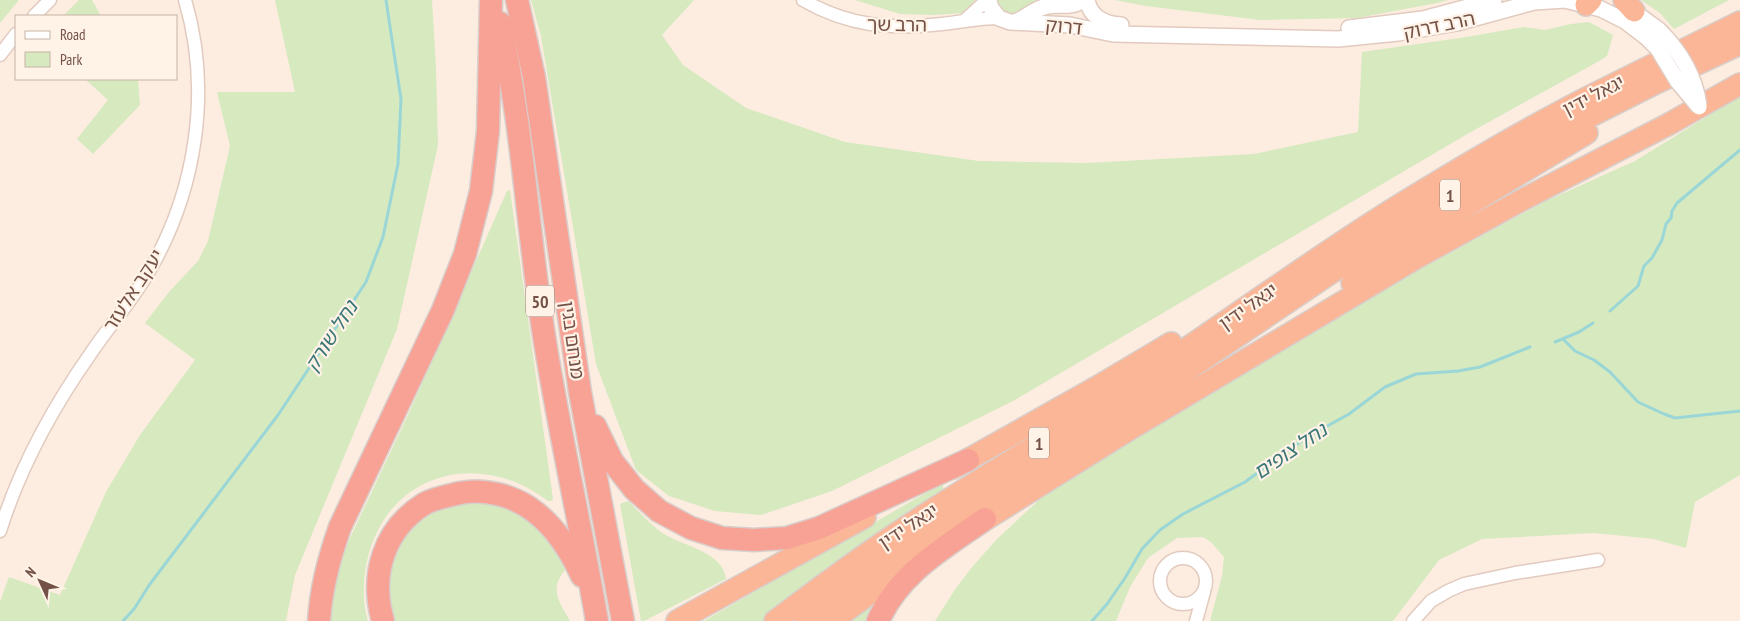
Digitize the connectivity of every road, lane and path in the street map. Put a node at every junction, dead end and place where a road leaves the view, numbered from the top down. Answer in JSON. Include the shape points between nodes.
{"nodes":[{"id":1,"x":50,"y":0,"type":"edge"},
{"id":2,"x":185,"y":0,"type":"edge"},
{"id":3,"x":491,"y":0,"type":"edge"},
{"id":4,"x":495,"y":0,"type":"edge"},
{"id":5,"x":517,"y":0,"type":"edge"},
{"id":6,"x":803,"y":0,"type":"edge"},
{"id":7,"x":988,"y":0,"type":"edge"},
{"id":8,"x":1083,"y":0,"type":"edge"},
{"id":9,"x":1087,"y":0,"type":"edge"},
{"id":10,"x":1494,"y":0,"type":"edge"},
{"id":11,"x":1589,"y":3,"type":"edge"},
{"id":12,"x":1625,"y":4,"type":"edge"},
{"id":13,"x":1740,"y":6,"type":"edge"},
{"id":14,"x":35,"y":15,"type":"edge"},
{"id":15,"x":1000,"y":18,"type":"junction"},
{"id":16,"x":965,"y":21,"type":"junction"},
{"id":17,"x":1015,"y":22,"type":"junction"},
{"id":18,"x":1740,"y":22,"type":"edge"},
{"id":19,"x":1113,"y":34,"type":"joint"},
{"id":20,"x":1653,"y":34,"type":"junction"},
{"id":21,"x":15,"y":35,"type":"edge"},
{"id":22,"x":1704,"y":40,"type":"junction"},
{"id":23,"x":1740,"y":45,"type":"edge"},
{"id":24,"x":0,"y":55,"type":"edge"},
{"id":25,"x":1740,"y":84,"type":"edge"},
{"id":26,"x":1699,"y":107,"type":"junction"},
{"id":27,"x":1304,"y":266,"type":"junction"},
{"id":28,"x":1274,"y":343,"type":"junction"},
{"id":29,"x":580,"y":392,"type":"junction"},
{"id":30,"x":968,"y":460,"type":"junction"},
{"id":31,"x":985,"y":519,"type":"junction"},
{"id":32,"x":0,"y":530,"type":"edge"},
{"id":33,"x":1598,"y":560,"type":"dead end"},
{"id":34,"x":1205,"y":588,"type":"junction"},
{"id":35,"x":1176,"y":602,"type":"junction"},
{"id":36,"x":595,"y":611,"type":"edge"},
{"id":37,"x":318,"y":621,"type":"edge"},
{"id":38,"x":383,"y":621,"type":"edge"},
{"id":39,"x":623,"y":621,"type":"edge"},
{"id":40,"x":677,"y":621,"type":"edge"},
{"id":41,"x":775,"y":621,"type":"edge"},
{"id":42,"x":805,"y":621,"type":"edge"},
{"id":43,"x":832,"y":621,"type":"edge"},
{"id":44,"x":878,"y":621,"type":"edge"},
{"id":45,"x":1192,"y":621,"type":"edge"},
{"id":46,"x":1196,"y":621,"type":"edge"},
{"id":47,"x":1413,"y":621,"type":"edge"}],
"edges":[{"from":1,"to":14,"type":"street"},
{"from":2,"to":32,"type":"street","name":"יעקב אלעזר","via":[[198,77],[197,130],[187,181],[171,230],[148,274],[86,360],[48,420]]},
{"from":3,"to":37,"type":"highway","via":[[488,131],[481,191],[464,254],[443,310],[340,527],[329,558]]},
{"from":4,"to":36,"type":"highway","name":"מנחם בגין","number":"50","via":[[517,122],[545,340]]},
{"from":5,"to":29,"type":"highway","name":"מנחם בגין","number":"50","via":[[534,77]]},
{"from":6,"to":16,"type":"street","name":"הרב שך","via":[[834,15],[866,25],[908,26]]},
{"from":7,"to":15,"type":"street"},
{"from":7,"to":16,"type":"street"},
{"from":8,"to":17,"type":"street","via":[[1072,6],[1043,7]]},
{"from":9,"to":10,"type":"street","name":"הרב דרוק","via":[[1096,18],[1116,25],[1307,29],[1423,19]]},
{"from":11,"to":19,"type":"street","name":"הרב דרוק","via":[[1565,0],[1534,2],[1457,23],[1361,37]]},
{"from":11,"to":20,"type":"street","name":"הרב דרוק"},
{"from":12,"to":20,"type":"street","name":"הרב דרוק"},
{"from":13,"to":22,"type":"highway"},
{"from":15,"to":16,"type":"street","name":"הרב שך"},
{"from":15,"to":17,"type":"street","name":"דרוק"},
{"from":17,"to":19,"type":"street","name":"דרוק","via":[[1081,27]]},
{"from":18,"to":22,"type":"highway","name":"יגאל ידין","number":"1"},
{"from":20,"to":26,"type":"street","name":"הרב דרוק","bridge":true,"via":[[1678,82]]},
{"from":21,"to":24,"type":"street"},
{"from":22,"to":27,"type":"highway","name":"יגאל ידין","number":"1","via":[[1522,133]]},
{"from":23,"to":28,"type":"highway","via":[[1572,142],[1375,265]]},
{"from":23,"to":42,"type":"highway","name":"יגאל ידין","number":"1","via":[[1577,123],[1415,216],[1133,406],[931,533]]},
{"from":25,"to":26,"type":"highway"},
{"from":26,"to":28,"type":"highway","via":[[1426,253]]},
{"from":27,"to":30,"type":"highway"},
{"from":27,"to":41,"type":"highway","name":"יגאל ידין","number":"1","via":[[1116,396],[900,531]]},
{"from":28,"to":31,"type":"highway"},
{"from":29,"to":30,"type":"highway","via":[[612,461],[634,489],[659,511],[691,528],[722,538],[787,538],[819,528]]},
{"from":29,"to":39,"type":"highway","name":"מנחם בגין","number":"50"},
{"from":30,"to":40,"type":"highway"},
{"from":31,"to":43,"type":"highway"},
{"from":31,"to":44,"type":"highway","via":[[904,581],[892,594]]},
{"from":33,"to":47,"type":"street","via":[[1464,584],[1432,601]]},
{"from":34,"to":35,"type":"street","via":[[1190,602]]},
{"from":34,"to":35,"type":"street","via":[[1204,573],[1196,562],[1175,560],[1164,569],[1160,583],[1165,595]]},
{"from":34,"to":46,"type":"street"},
{"from":35,"to":45,"type":"street"},
{"from":36,"to":38,"type":"highway","via":[[577,564],[547,522],[515,500],[498,494],[466,492],[425,504],[396,531],[384,551],[379,573],[377,589]]}]}
